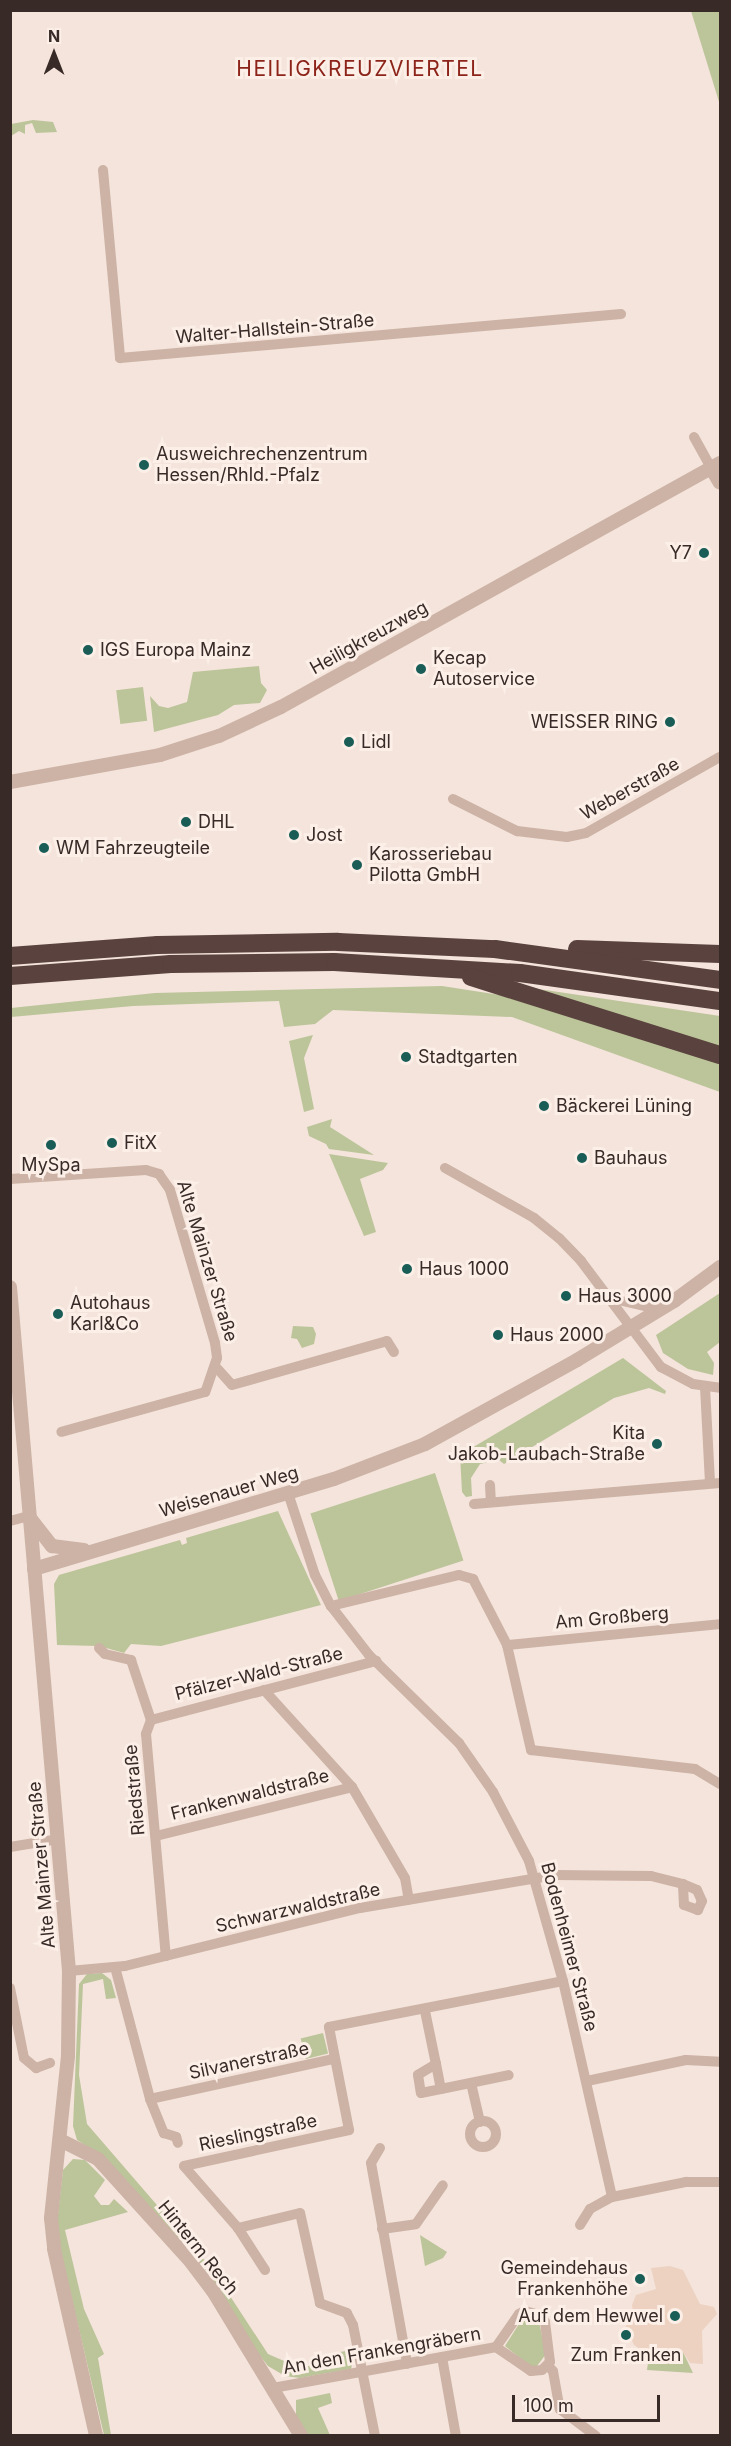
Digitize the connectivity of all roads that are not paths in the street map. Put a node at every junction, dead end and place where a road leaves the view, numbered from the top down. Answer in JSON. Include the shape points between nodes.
{"nodes":[{"id":1,"x":104,"y":170,"type":"dead end"},
{"id":2,"x":621,"y":314,"type":"dead end"},
{"id":3,"x":694,"y":437,"type":"dead end"},
{"id":4,"x":716,"y":465,"type":"edge"},
{"id":5,"x":720,"y":483,"type":"edge"},
{"id":6,"x":720,"y":757,"type":"edge"},
{"id":7,"x":15,"y":780,"type":"edge"},
{"id":8,"x":453,"y":799,"type":"dead end"},
{"id":9,"x":495,"y":949,"type":"junction"},
{"id":10,"x":720,"y":954,"type":"edge"},
{"id":11,"x":10,"y":956,"type":"edge"},
{"id":12,"x":435,"y":966,"type":"junction"},
{"id":13,"x":10,"y":976,"type":"edge"},
{"id":14,"x":720,"y":980,"type":"edge"},
{"id":15,"x":720,"y":1001,"type":"edge"},
{"id":16,"x":720,"y":1055,"type":"edge"},
{"id":17,"x":445,"y":1168,"type":"dead end"},
{"id":18,"x":10,"y":1179,"type":"edge"},
{"id":19,"x":718,"y":1270,"type":"edge"},
{"id":20,"x":10,"y":1287,"type":"edge"},
{"id":21,"x":610,"y":1298,"type":"junction"},
{"id":22,"x":674,"y":1301,"type":"junction"},
{"id":23,"x":631,"y":1327,"type":"junction"},
{"id":24,"x":394,"y":1352,"type":"dead end"},
{"id":25,"x":214,"y":1366,"type":"junction"},
{"id":26,"x":705,"y":1387,"type":"junction"},
{"id":27,"x":719,"y":1387,"type":"edge"},
{"id":28,"x":62,"y":1432,"type":"dead end"},
{"id":29,"x":715,"y":1483,"type":"edge"},
{"id":30,"x":490,"y":1485,"type":"dead end"},
{"id":31,"x":288,"y":1493,"type":"junction"},
{"id":32,"x":491,"y":1502,"type":"junction"},
{"id":33,"x":474,"y":1504,"type":"dead end"},
{"id":34,"x":29,"y":1516,"type":"junction"},
{"id":35,"x":10,"y":1521,"type":"edge"},
{"id":36,"x":98,"y":1549,"type":"junction"},
{"id":37,"x":34,"y":1569,"type":"junction"},
{"id":38,"x":331,"y":1606,"type":"junction"},
{"id":39,"x":720,"y":1624,"type":"edge"},
{"id":40,"x":507,"y":1646,"type":"junction"},
{"id":41,"x":99,"y":1648,"type":"dead end"},
{"id":42,"x":376,"y":1661,"type":"junction"},
{"id":43,"x":264,"y":1690,"type":"junction"},
{"id":44,"x":151,"y":1720,"type":"junction"},
{"id":45,"x":720,"y":1784,"type":"edge"},
{"id":46,"x":352,"y":1787,"type":"junction"},
{"id":47,"x":156,"y":1836,"type":"junction"},
{"id":48,"x":59,"y":1839,"type":"junction"},
{"id":49,"x":10,"y":1847,"type":"edge"},
{"id":50,"x":535,"y":1878,"type":"junction"},
{"id":51,"x":683,"y":1884,"type":"dead end"},
{"id":52,"x":409,"y":1900,"type":"junction"},
{"id":53,"x":166,"y":1956,"type":"junction"},
{"id":54,"x":115,"y":1967,"type":"junction"},
{"id":55,"x":69,"y":1971,"type":"junction"},
{"id":56,"x":563,"y":1982,"type":"junction"},
{"id":57,"x":10,"y":1988,"type":"edge"},
{"id":58,"x":425,"y":2011,"type":"junction"},
{"id":59,"x":334,"y":2059,"type":"junction"},
{"id":60,"x":720,"y":2062,"type":"edge"},
{"id":61,"x":50,"y":2063,"type":"dead end"},
{"id":62,"x":436,"y":2064,"type":"junction"},
{"id":63,"x":509,"y":2075,"type":"dead end"},
{"id":64,"x":587,"y":2081,"type":"junction"},
{"id":65,"x":471,"y":2083,"type":"junction"},
{"id":66,"x":441,"y":2089,"type":"junction"},
{"id":67,"x":150,"y":2099,"type":"junction"},
{"id":68,"x":480,"y":2122,"type":"dead end"},
{"id":69,"x":60,"y":2140,"type":"junction"},
{"id":70,"x":178,"y":2144,"type":"dead end"},
{"id":71,"x":380,"y":2148,"type":"dead end"},
{"id":72,"x":720,"y":2182,"type":"edge"},
{"id":73,"x":443,"y":2185,"type":"dead end"},
{"id":74,"x":612,"y":2197,"type":"junction"},
{"id":75,"x":580,"y":2225,"type":"dead end"},
{"id":76,"x":238,"y":2228,"type":"junction"},
{"id":77,"x":382,"y":2229,"type":"junction"},
{"id":78,"x":265,"y":2270,"type":"dead end"},
{"id":79,"x":496,"y":2347,"type":"junction"},
{"id":80,"x":442,"y":2357,"type":"junction"},
{"id":81,"x":407,"y":2364,"type":"junction"},
{"id":82,"x":548,"y":2366,"type":"junction"},
{"id":83,"x":363,"y":2372,"type":"junction"},
{"id":84,"x":273,"y":2388,"type":"junction"},
{"id":85,"x":96,"y":2436,"type":"edge"},
{"id":86,"x":301,"y":2436,"type":"edge"},
{"id":87,"x":375,"y":2436,"type":"edge"},
{"id":88,"x":456,"y":2436,"type":"edge"},
{"id":89,"x":596,"y":2436,"type":"edge"}],
"edges":[{"from":1,"to":2,"type":"street","name":"Walter-Hallstein-Straße","via":[[120,358]]},
{"from":3,"to":4,"type":"street"},
{"from":4,"to":5,"type":"street"},
{"from":4,"to":7,"type":"street","name":"Heiligkreuzweg","via":[[281,707],[219,736],[160,755]]},
{"from":6,"to":8,"type":"street","name":"Weberstraße","via":[[586,833],[567,837],[517,831]]},
{"from":9,"to":10,"type":"highway"},
{"from":9,"to":11,"type":"highway","via":[[236,942]]},
{"from":9,"to":14,"type":"highway"},
{"from":12,"to":13,"type":"highway","via":[[246,961]]},
{"from":12,"to":15,"type":"highway","via":[[574,979]]},
{"from":12,"to":16,"type":"highway"},
{"from":17,"to":21,"type":"street","via":[[534,1218],[581,1261]]},
{"from":18,"to":25,"type":"street","name":"Alte Mainzer Straße","via":[[146,1170],[159,1174],[170,1190],[215,1343]]},
{"from":19,"to":22,"type":"street","name":"Weisenauer Weg"},
{"from":20,"to":34,"type":"street","name":"Alte Mainzer Straße"},
{"from":21,"to":22,"type":"street","via":[[646,1306]]},
{"from":21,"to":23,"type":"street"},
{"from":22,"to":23,"type":"street","name":"Weisenauer Weg"},
{"from":23,"to":26,"type":"street","via":[[661,1367]]},
{"from":23,"to":31,"type":"street","name":"Weisenauer Weg","via":[[432,1441],[376,1465]]},
{"from":24,"to":25,"type":"street","name":"Alte Mainzer Straße","via":[[387,1341],[232,1385]]},
{"from":25,"to":28,"type":"street","name":"Alte Mainzer Straße","via":[[205,1392]]},
{"from":26,"to":27,"type":"street"},
{"from":26,"to":29,"type":"street"},
{"from":29,"to":32,"type":"street"},
{"from":30,"to":32,"type":"street"},
{"from":31,"to":36,"type":"street","name":"Weisenauer Weg"},
{"from":31,"to":38,"type":"street","name":"Bodenheimer Straße","via":[[315,1575]]},
{"from":32,"to":33,"type":"street"},
{"from":34,"to":35,"type":"street"},
{"from":34,"to":36,"type":"street","via":[[52,1546]]},
{"from":34,"to":37,"type":"street","name":"Alte Mainzer Straße"},
{"from":36,"to":37,"type":"street","name":"Weisenauer Weg"},
{"from":37,"to":48,"type":"street","name":"Alte Mainzer Straße"},
{"from":38,"to":40,"type":"street","via":[[459,1575],[477,1583]]},
{"from":38,"to":42,"type":"street","name":"Bodenheimer Straße"},
{"from":39,"to":40,"type":"street","name":"Am Großberg"},
{"from":40,"to":45,"type":"street","via":[[531,1750],[695,1769]]},
{"from":41,"to":44,"type":"street","name":"Riedstraße","via":[[105,1654],[131,1660]]},
{"from":42,"to":43,"type":"street","name":"Pfälzer-Wald-Straße"},
{"from":42,"to":50,"type":"street","name":"Bodenheimer Straße","via":[[459,1743],[493,1792]]},
{"from":43,"to":44,"type":"street","name":"Pfälzer-Wald-Straße"},
{"from":43,"to":46,"type":"street"},
{"from":44,"to":47,"type":"street","name":"Riedstraße","via":[[146,1734]]},
{"from":46,"to":47,"type":"street","name":"Frankenwaldstraße"},
{"from":46,"to":52,"type":"street","via":[[405,1878]]},
{"from":47,"to":53,"type":"street","name":"Riedstraße"},
{"from":48,"to":49,"type":"street"},
{"from":48,"to":55,"type":"street","name":"Alte Mainzer Straße"},
{"from":50,"to":51,"type":"street","name":"Schwarzwaldstraße","via":[[626,1873]]},
{"from":50,"to":52,"type":"street","name":"Schwarzwaldstraße"},
{"from":50,"to":56,"type":"street","name":"Bodenheimer Straße"},
{"from":52,"to":53,"type":"street","name":"Schwarzwaldstraße"},
{"from":53,"to":54,"type":"street","name":"Schwarzwaldstraße"},
{"from":54,"to":55,"type":"street","name":"Schwarzwaldstraße"},
{"from":54,"to":67,"type":"street"},
{"from":55,"to":69,"type":"street","name":"Alte Mainzer Straße","via":[[69,2035]]},
{"from":56,"to":58,"type":"street","name":"Silvanerstraße"},
{"from":56,"to":64,"type":"street","name":"Bodenheimer Straße"},
{"from":57,"to":61,"type":"street","via":[[24,2058],[36,2068]]},
{"from":58,"to":59,"type":"street","name":"Silvanerstraße","via":[[415,2009],[329,2027]]},
{"from":58,"to":62,"type":"street"},
{"from":59,"to":67,"type":"street","name":"Silvanerstraße"},
{"from":59,"to":76,"type":"street","name":"Rieslingstraße","via":[[349,2130],[184,2166]]},
{"from":60,"to":64,"type":"street","via":[[686,2060]]},
{"from":62,"to":66,"type":"street"},
{"from":62,"to":66,"type":"street","via":[[417,2075],[421,2093]]},
{"from":63,"to":65,"type":"street"},
{"from":64,"to":74,"type":"street","name":"Bodenheimer Straße"},
{"from":65,"to":66,"type":"street"},
{"from":65,"to":68,"type":"street"},
{"from":67,"to":70,"type":"street","via":[[164,2133],[176,2137]]},
{"from":69,"to":84,"type":"street","name":"Hinterm Rech","via":[[98,2159],[191,2262]]},
{"from":69,"to":85,"type":"street","name":"Alte Mainzer Straße","via":[[51,2218],[54,2249]]},
{"from":71,"to":77,"type":"street","via":[[371,2163]]},
{"from":72,"to":74,"type":"street","via":[[686,2182]]},
{"from":73,"to":77,"type":"street","via":[[416,2224]]},
{"from":74,"to":75,"type":"street","via":[[590,2209]]},
{"from":76,"to":78,"type":"street","name":"Rieslingstraße"},
{"from":76,"to":83,"type":"street","via":[[300,2213],[320,2303],[347,2313],[351,2319]]},
{"from":77,"to":81,"type":"street"},
{"from":79,"to":80,"type":"street","name":"An den Frankengräbern"},
{"from":79,"to":82,"type":"street","name":"An den Frankengräbern","via":[[531,2371]]},
{"from":79,"to":82,"type":"street","name":"An den Frankengräbern","via":[[519,2314],[531,2311],[545,2322],[551,2354]]},
{"from":80,"to":81,"type":"street","name":"An den Frankengräbern"},
{"from":80,"to":88,"type":"street"},
{"from":81,"to":83,"type":"street","name":"An den Frankengräbern"},
{"from":82,"to":89,"type":"street","via":[[553,2371],[560,2409]]},
{"from":83,"to":84,"type":"street","name":"An den Frankengräbern"},
{"from":83,"to":87,"type":"street"},
{"from":84,"to":86,"type":"street","name":"Hinterm Rech"}]}
